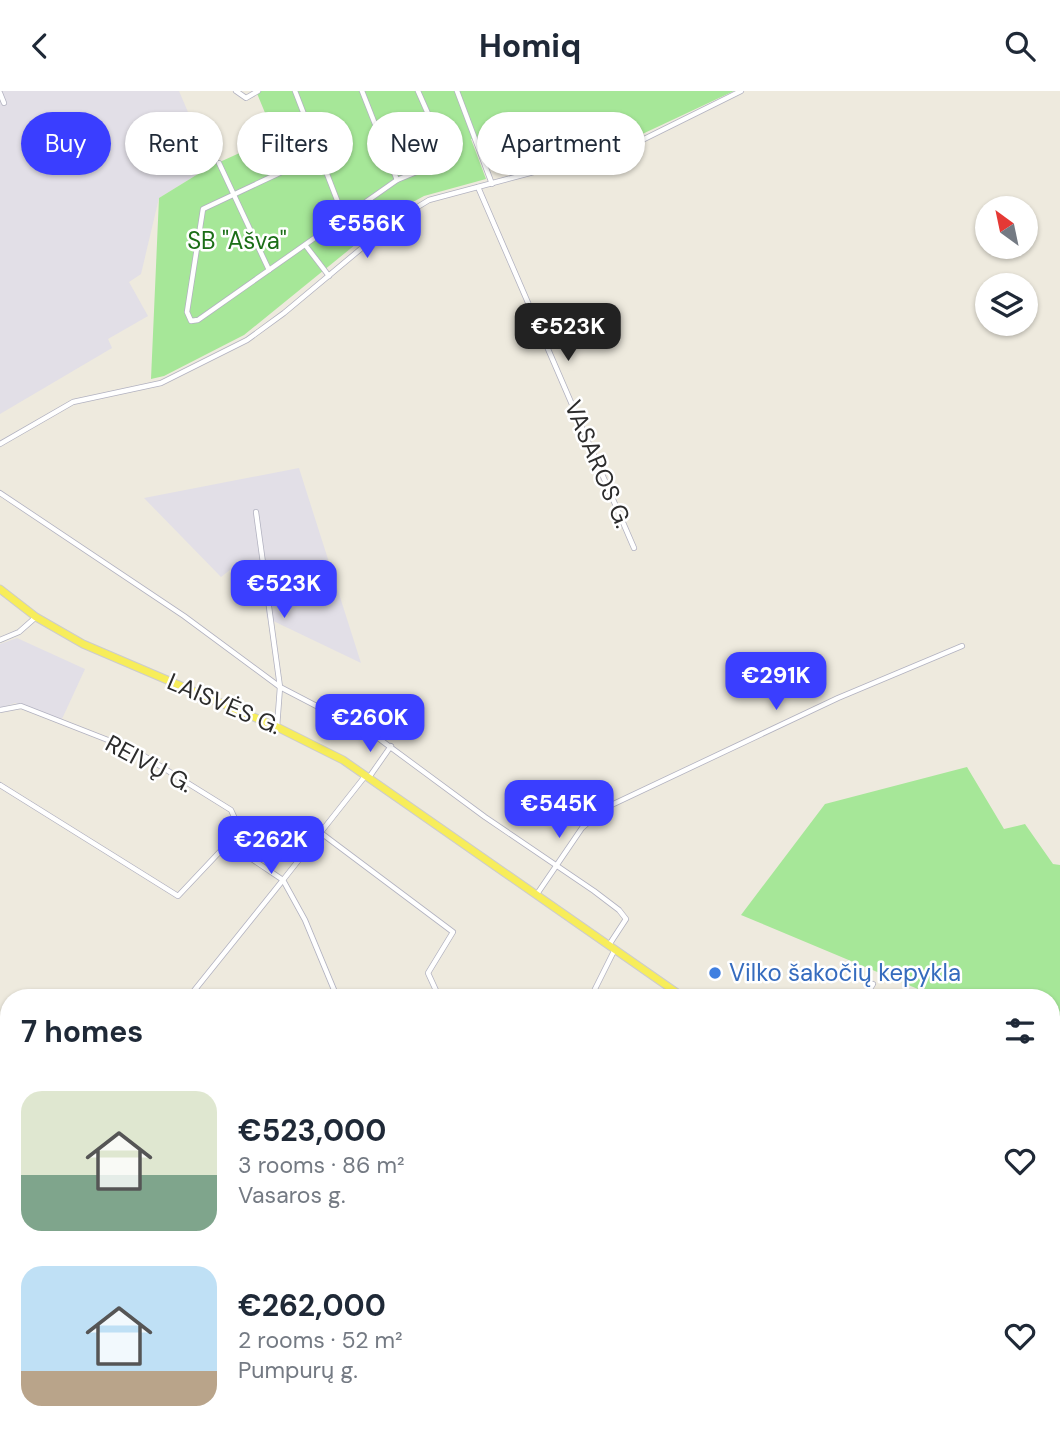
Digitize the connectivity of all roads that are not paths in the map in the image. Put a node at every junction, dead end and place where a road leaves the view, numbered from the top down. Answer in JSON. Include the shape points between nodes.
{"nodes":[{"id":1,"x":236,"y":91,"type":"edge"},
{"id":2,"x":258,"y":91,"type":"edge"},
{"id":3,"x":295,"y":91,"type":"edge"},
{"id":4,"x":362,"y":91,"type":"edge"},
{"id":5,"x":418,"y":91,"type":"edge"},
{"id":6,"x":457,"y":91,"type":"edge"},
{"id":7,"x":741,"y":91,"type":"edge"},
{"id":8,"x":0,"y":93,"type":"edge"},
{"id":9,"x":4,"y":103,"type":"dead end"},
{"id":10,"x":303,"y":112,"type":"edge"},
{"id":11,"x":223,"y":172,"type":"edge"},
{"id":12,"x":276,"y":175,"type":"edge"},
{"id":13,"x":326,"y":175,"type":"edge"},
{"id":14,"x":397,"y":180,"type":"junction"},
{"id":15,"x":492,"y":184,"type":"junction"},
{"id":16,"x":478,"y":187,"type":"junction"},
{"id":17,"x":233,"y":195,"type":"junction"},
{"id":18,"x":344,"y":218,"type":"junction"},
{"id":19,"x":306,"y":246,"type":"junction"},
{"id":20,"x":269,"y":270,"type":"junction"},
{"id":21,"x":329,"y":276,"type":"junction"},
{"id":22,"x":0,"y":444,"type":"edge"},
{"id":23,"x":0,"y":493,"type":"edge"},
{"id":24,"x":256,"y":512,"type":"dead end"},
{"id":25,"x":634,"y":548,"type":"dead end"},
{"id":26,"x":0,"y":589,"type":"edge"},
{"id":27,"x":36,"y":617,"type":"junction"},
{"id":28,"x":0,"y":640,"type":"edge"},
{"id":29,"x":962,"y":646,"type":"dead end"},
{"id":30,"x":280,"y":687,"type":"junction"},
{"id":31,"x":0,"y":710,"type":"edge"},
{"id":32,"x":277,"y":727,"type":"junction"},
{"id":33,"x":391,"y":746,"type":"junction"},
{"id":34,"x":368,"y":775,"type":"junction"},
{"id":35,"x":0,"y":785,"type":"edge"},
{"id":36,"x":321,"y":833,"type":"junction"},
{"id":37,"x":228,"y":843,"type":"junction"},
{"id":38,"x":556,"y":866,"type":"junction"},
{"id":39,"x":283,"y":880,"type":"junction"},
{"id":40,"x":537,"y":894,"type":"junction"},
{"id":41,"x":612,"y":947,"type":"junction"},
{"id":42,"x":873,"y":984,"type":"dead end"},
{"id":43,"x":195,"y":989,"type":"edge"},
{"id":44,"x":334,"y":989,"type":"edge"},
{"id":45,"x":435,"y":989,"type":"edge"},
{"id":46,"x":594,"y":989,"type":"edge"},
{"id":47,"x":672,"y":989,"type":"edge"},
{"id":48,"x":870,"y":989,"type":"edge"}],
"edges":[{"from":1,"to":2,"type":"street","via":[[246,98]]},
{"from":3,"to":10,"type":"street"},
{"from":4,"to":14,"type":"street"},
{"from":5,"to":14,"type":"street","via":[[448,159]]},
{"from":6,"to":15,"type":"street"},
{"from":7,"to":15,"type":"street","via":[[628,147]]},
{"from":8,"to":9,"type":"street"},
{"from":11,"to":17,"type":"street"},
{"from":12,"to":17,"type":"street"},
{"from":13,"to":18,"type":"street"},
{"from":14,"to":18,"type":"street"},
{"from":15,"to":16,"type":"street"},
{"from":16,"to":21,"type":"street","via":[[411,209]]},
{"from":16,"to":25,"type":"street","name":"VASAROS G."},
{"from":17,"to":20,"type":"street"},
{"from":17,"to":20,"type":"street","via":[[201,215],[187,312],[191,321]]},
{"from":18,"to":19,"type":"street"},
{"from":19,"to":20,"type":"street"},
{"from":19,"to":21,"type":"street"},
{"from":21,"to":22,"type":"street","via":[[247,340],[204,363],[161,383],[73,402]]},
{"from":23,"to":30,"type":"street","via":[[184,616]]},
{"from":24,"to":30,"type":"street"},
{"from":26,"to":27,"type":"main road","name":"LAISVĖS G."},
{"from":27,"to":28,"type":"street"},
{"from":27,"to":32,"type":"main road","name":"LAISVĖS G.","via":[[101,652]]},
{"from":29,"to":38,"type":"street","via":[[776,726],[605,808],[582,828]]},
{"from":30,"to":32,"type":"street"},
{"from":30,"to":33,"type":"street"},
{"from":31,"to":37,"type":"street","name":"REIVŲ G.","via":[[21,706],[136,751],[236,814]]},
{"from":32,"to":34,"type":"main road","name":"LAISVĖS G."},
{"from":33,"to":34,"type":"street"},
{"from":33,"to":38,"type":"street"},
{"from":34,"to":36,"type":"street"},
{"from":34,"to":40,"type":"main road","name":"LAISVĖS G."},
{"from":35,"to":37,"type":"street","via":[[178,897]]},
{"from":36,"to":39,"type":"street"},
{"from":36,"to":45,"type":"street","via":[[453,932],[428,973]]},
{"from":37,"to":39,"type":"street"},
{"from":38,"to":40,"type":"street"},
{"from":38,"to":41,"type":"street","via":[[625,916]]},
{"from":39,"to":43,"type":"street"},
{"from":39,"to":44,"type":"street"},
{"from":40,"to":41,"type":"main road","name":"LAISVĖS G."},
{"from":41,"to":46,"type":"street"},
{"from":41,"to":47,"type":"main road","name":"LAISVĖS G."},
{"from":42,"to":48,"type":"street"}]}
